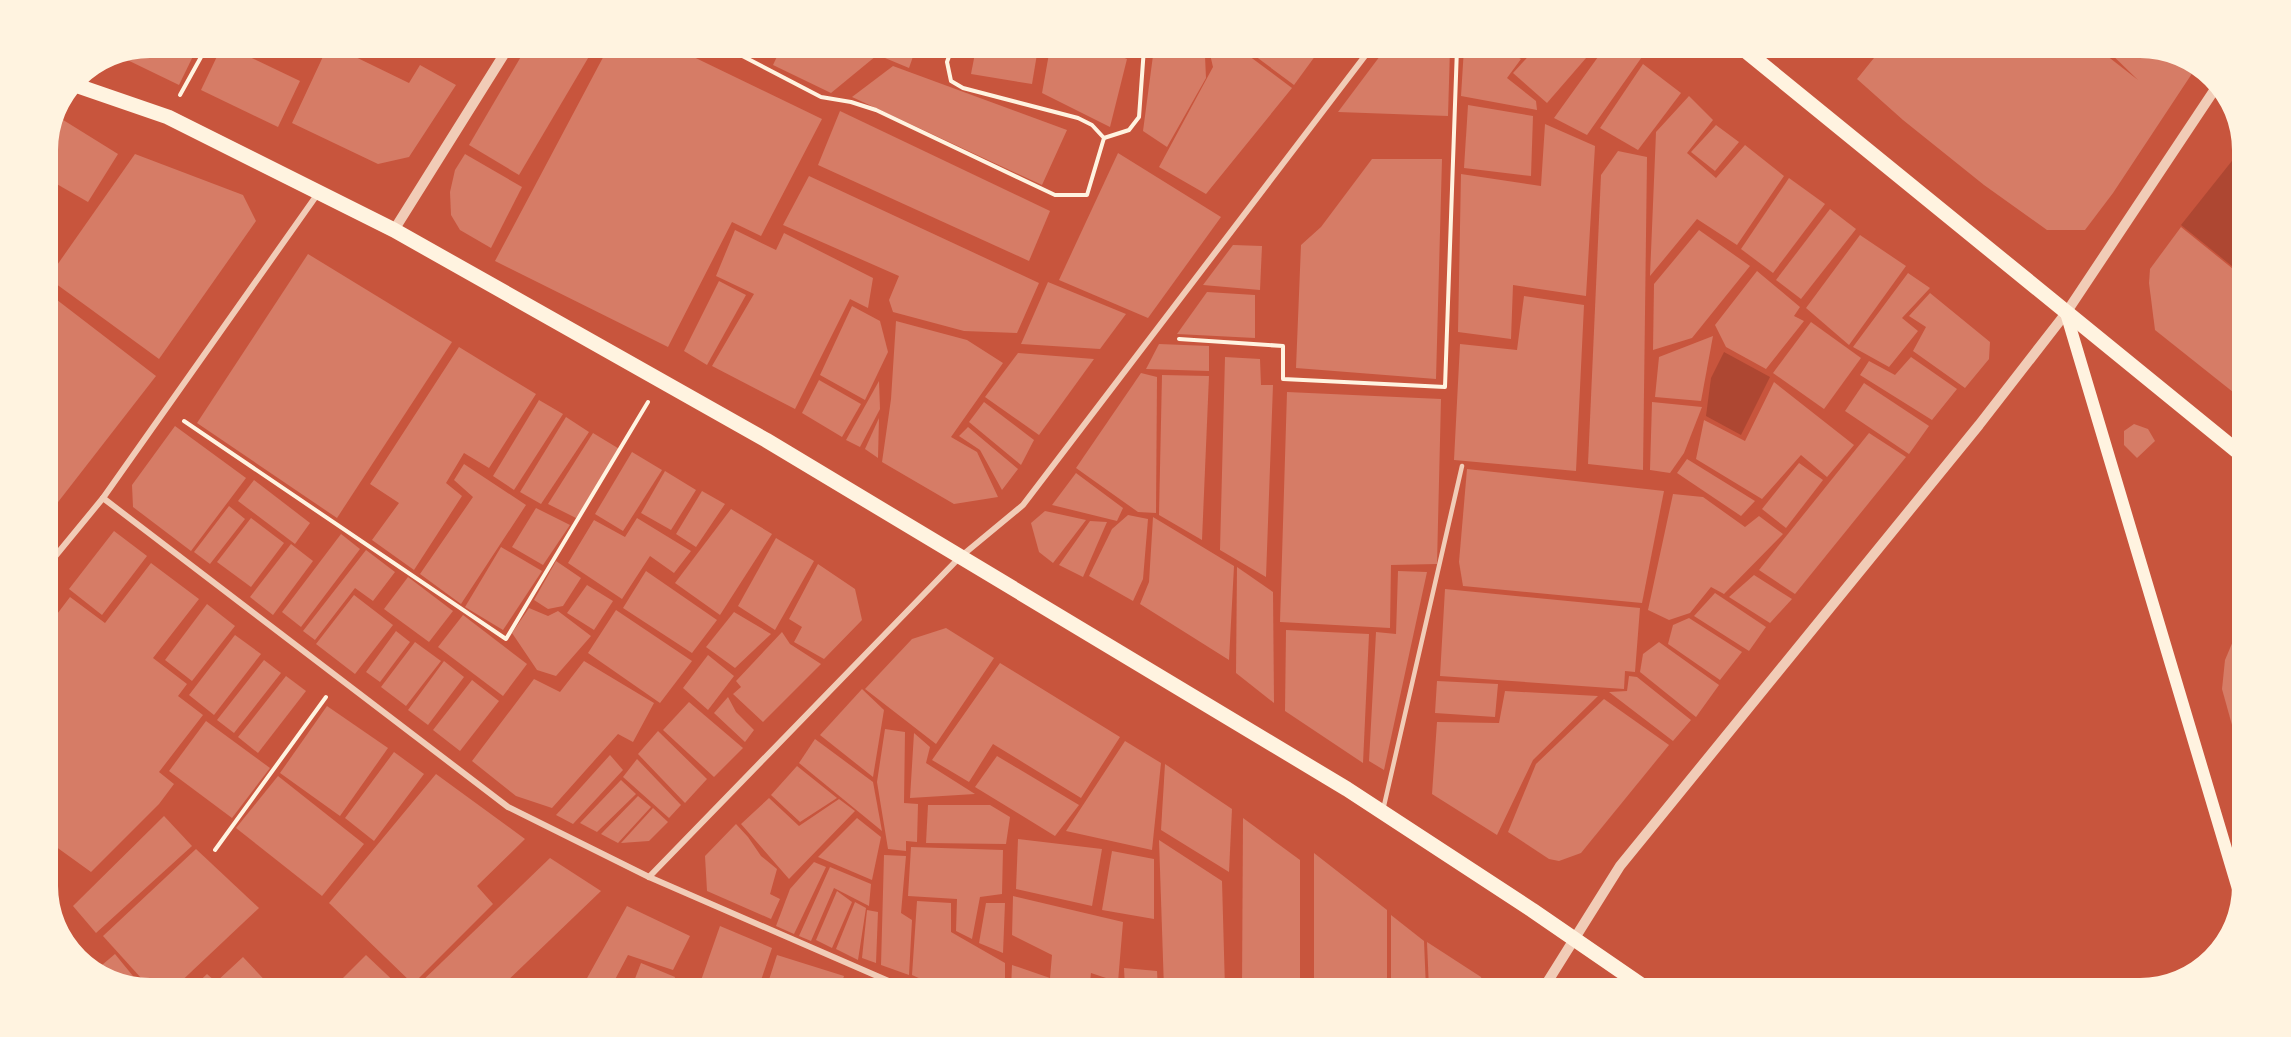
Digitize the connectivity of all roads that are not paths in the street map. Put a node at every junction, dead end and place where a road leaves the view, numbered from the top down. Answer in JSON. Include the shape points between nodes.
{"nodes":[{"id":1,"x":502,"y":58,"type":"edge"},
{"id":2,"x":1363,"y":58,"type":"edge"},
{"id":3,"x":1754,"y":58,"type":"edge"},
{"id":4,"x":83,"y":88,"type":"edge"},
{"id":5,"x":2212,"y":93,"type":"edge"},
{"id":6,"x":319,"y":192,"type":"junction"},
{"id":7,"x":394,"y":230,"type":"junction"},
{"id":8,"x":2066,"y":313,"type":"junction"},
{"id":9,"x":2232,"y":447,"type":"edge"},
{"id":10,"x":1462,"y":466,"type":"dead end"},
{"id":11,"x":103,"y":498,"type":"junction"},
{"id":12,"x":59,"y":552,"type":"edge"},
{"id":13,"x":959,"y":558,"type":"junction"},
{"id":14,"x":1382,"y":813,"type":"junction"},
{"id":15,"x":2232,"y":869,"type":"edge"},
{"id":16,"x":649,"y":877,"type":"junction"},
{"id":17,"x":1575,"y":940,"type":"junction"},
{"id":18,"x":882,"y":978,"type":"edge"},
{"id":19,"x":1550,"y":978,"type":"edge"},
{"id":20,"x":1631,"y":978,"type":"edge"}],
"edges":[{"from":1,"to":7,"type":"street"},
{"from":2,"to":13,"type":"street","via":[[1023,505]]},
{"from":3,"to":8,"type":"main road"},
{"from":4,"to":6,"type":"main road","via":[[168,117]]},
{"from":5,"to":8,"type":"street"},
{"from":6,"to":7,"type":"main road"},
{"from":6,"to":11,"type":"street"},
{"from":7,"to":13,"type":"main road","via":[[766,440]]},
{"from":8,"to":9,"type":"main road"},
{"from":8,"to":15,"type":"main road"},
{"from":8,"to":17,"type":"street","via":[[1620,866]]},
{"from":10,"to":14,"type":"lane"},
{"from":11,"to":12,"type":"street"},
{"from":11,"to":16,"type":"street","via":[[507,807]]},
{"from":13,"to":14,"type":"main road","via":[[1340,784]]},
{"from":13,"to":16,"type":"street"},
{"from":14,"to":17,"type":"main road"},
{"from":16,"to":18,"type":"street"},
{"from":17,"to":19,"type":"street"},
{"from":17,"to":20,"type":"main road"}]}
